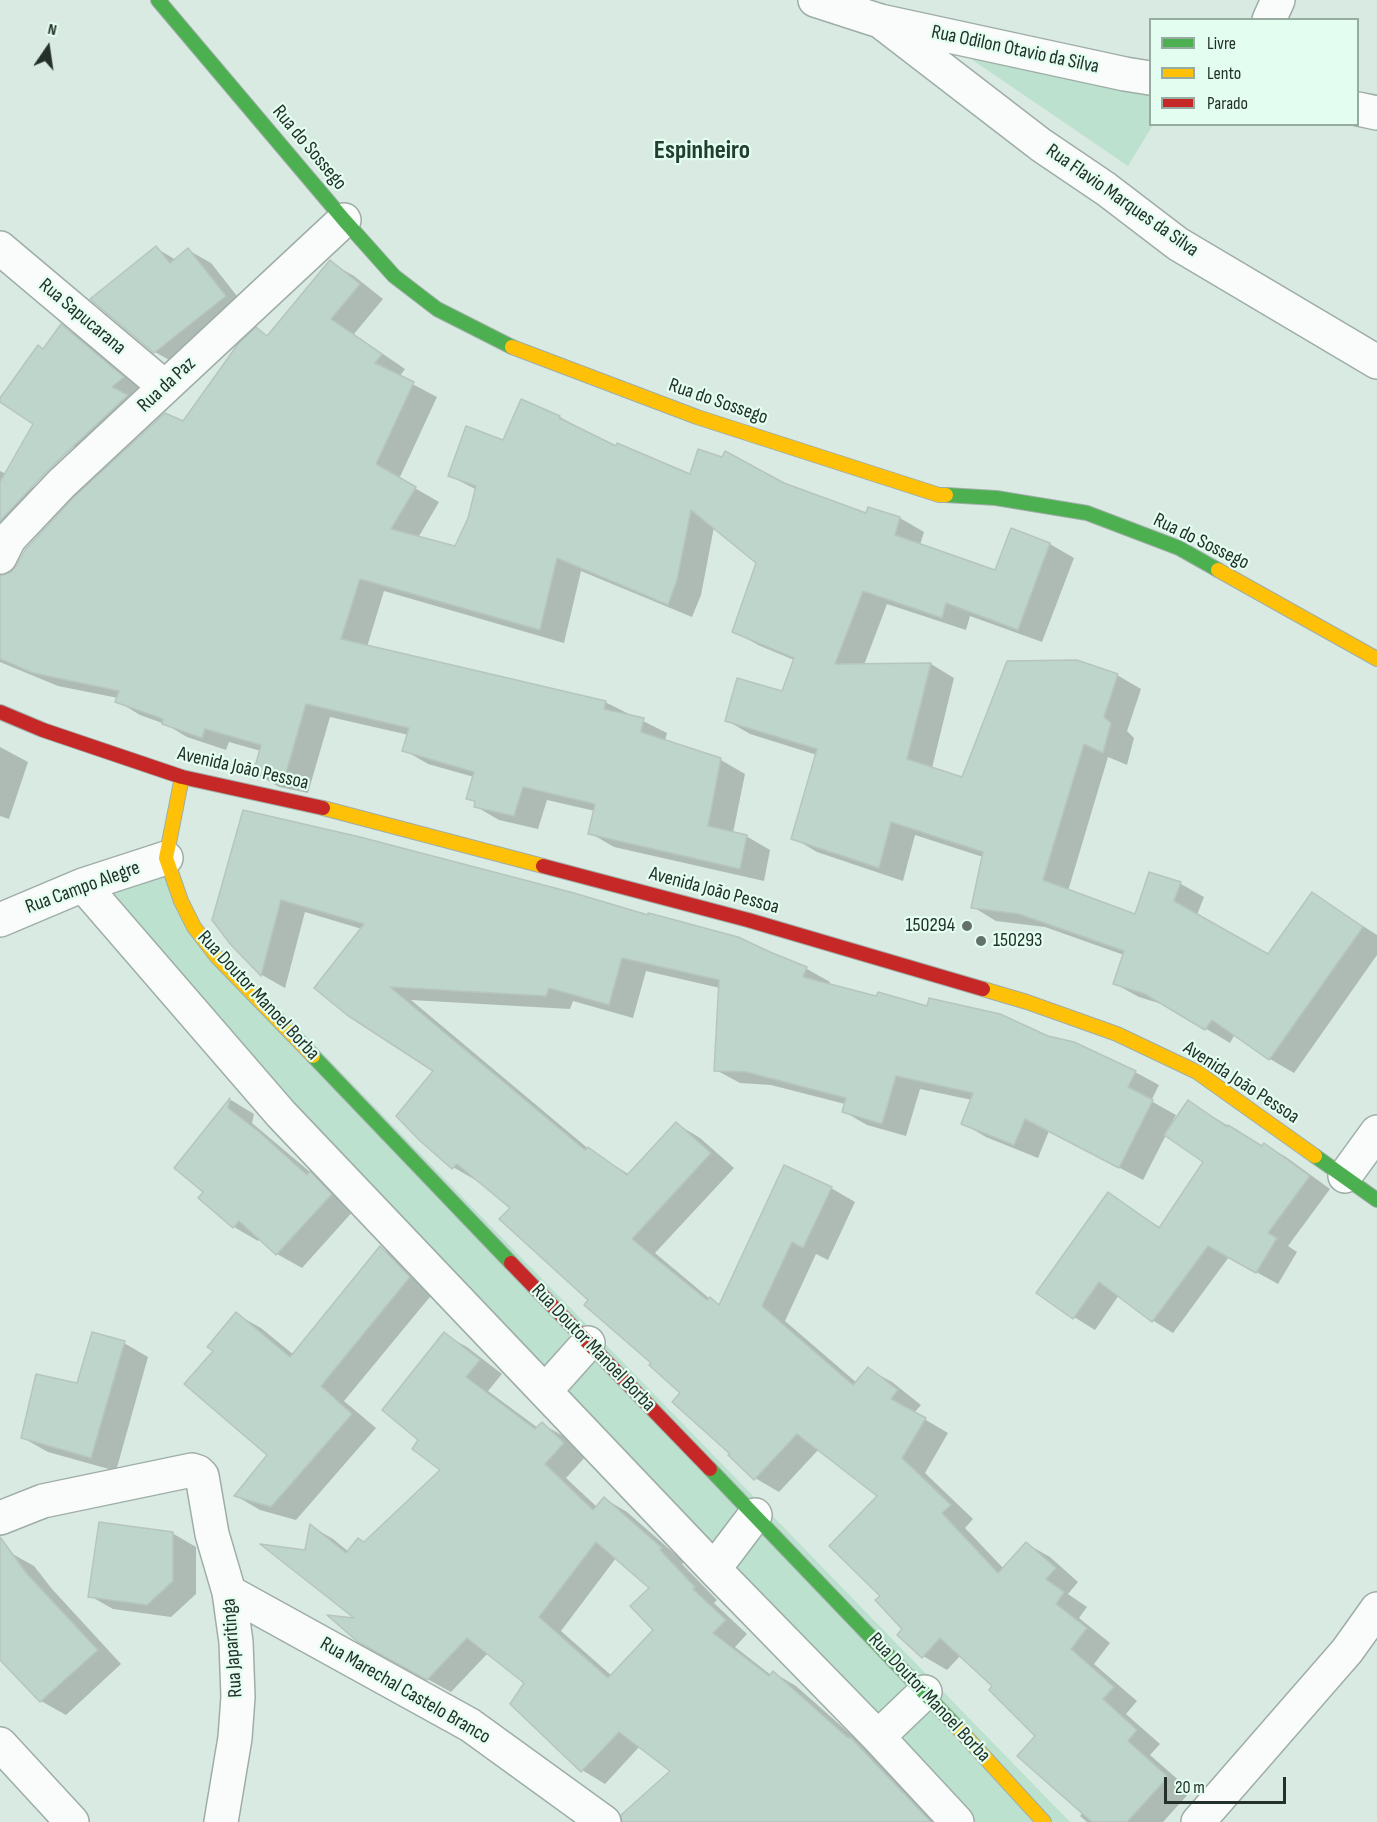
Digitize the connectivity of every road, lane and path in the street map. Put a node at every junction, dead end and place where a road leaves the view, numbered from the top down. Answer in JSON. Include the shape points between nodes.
{"nodes":[{"id":1,"x":158,"y":0,"type":"edge"},
{"id":2,"x":815,"y":0,"type":"edge"},
{"id":3,"x":1278,"y":0,"type":"edge"},
{"id":4,"x":1270,"y":18,"type":"edge"},
{"id":5,"x":880,"y":21,"type":"junction"},
{"id":6,"x":1149,"y":78,"type":"edge"},
{"id":7,"x":1359,"y":110,"type":"edge"},
{"id":8,"x":1377,"y":113,"type":"edge"},
{"id":9,"x":344,"y":220,"type":"junction"},
{"id":10,"x":0,"y":248,"type":"edge"},
{"id":11,"x":1377,"y":362,"type":"edge"},
{"id":12,"x":165,"y":387,"type":"junction"},
{"id":13,"x":0,"y":557,"type":"edge"},
{"id":14,"x":1377,"y":659,"type":"edge"},
{"id":15,"x":0,"y":712,"type":"edge"},
{"id":16,"x":182,"y":777,"type":"junction"},
{"id":17,"x":166,"y":858,"type":"junction"},
{"id":18,"x":83,"y":885,"type":"junction"},
{"id":19,"x":0,"y":920,"type":"edge"},
{"id":20,"x":1377,"y":1132,"type":"edge"},
{"id":21,"x":1345,"y":1176,"type":"junction"},
{"id":22,"x":1377,"y":1200,"type":"edge"},
{"id":23,"x":588,"y":1343,"type":"junction"},
{"id":24,"x":544,"y":1391,"type":"junction"},
{"id":25,"x":755,"y":1515,"type":"junction"},
{"id":26,"x":0,"y":1518,"type":"edge"},
{"id":27,"x":714,"y":1569,"type":"junction"},
{"id":28,"x":230,"y":1592,"type":"junction"},
{"id":29,"x":1377,"y":1609,"type":"edge"},
{"id":30,"x":925,"y":1692,"type":"junction"},
{"id":31,"x":878,"y":1737,"type":"junction"},
{"id":32,"x":0,"y":1744,"type":"edge"},
{"id":33,"x":72,"y":1822,"type":"edge"},
{"id":34,"x":221,"y":1822,"type":"edge"},
{"id":35,"x":604,"y":1822,"type":"edge"},
{"id":36,"x":957,"y":1822,"type":"edge"},
{"id":37,"x":1044,"y":1822,"type":"edge"},
{"id":38,"x":1198,"y":1822,"type":"edge"}],
"edges":[{"from":1,"to":9,"type":"street","name":"Rua do Sossego"},
{"from":2,"to":5,"type":"street"},
{"from":3,"to":4,"type":"street"},
{"from":5,"to":6,"type":"street","name":"Rua Odilon Otavio da Silva"},
{"from":5,"to":11,"type":"street","name":"Rua Flavio Marques da Silva","via":[[1178,244]]},
{"from":7,"to":8,"type":"street"},
{"from":9,"to":12,"type":"street","name":"Rua da Paz"},
{"from":9,"to":14,"type":"street","name":"Rua do Sossego","via":[[394,276],[438,309],[500,342],[697,417],[939,495],[996,498],[1087,513],[1179,548]]},
{"from":10,"to":12,"type":"street","name":"Rua Sapucarana"},
{"from":12,"to":13,"type":"street","name":"Rua da Paz","via":[[61,484],[9,539]]},
{"from":15,"to":16,"type":"street","name":"Avenida João Pessoa"},
{"from":16,"to":17,"type":"street"},
{"from":16,"to":21,"type":"street","name":"Avenida João Pessoa","via":[[344,813],[736,917],[1027,1002],[1118,1034],[1197,1072]]},
{"from":17,"to":18,"type":"street","name":"Rua Campo Alegre"},
{"from":17,"to":23,"type":"street","name":"Rua Doutor Manoel Borba","via":[[181,902],[217,957]]},
{"from":18,"to":19,"type":"street","name":"Rua Campo Alegre"},
{"from":18,"to":24,"type":"street","via":[[281,1114]]},
{"from":20,"to":21,"type":"street"},
{"from":21,"to":22,"type":"street","name":"Avenida João Pessoa"},
{"from":23,"to":24,"type":"street"},
{"from":23,"to":25,"type":"street","name":"Rua Doutor Manoel Borba"},
{"from":24,"to":27,"type":"street"},
{"from":25,"to":27,"type":"street"},
{"from":25,"to":30,"type":"street","name":"Rua Doutor Manoel Borba"},
{"from":26,"to":28,"type":"street","name":"Rua Japaritinga","via":[[43,1501],[192,1470],[202,1476],[212,1534]]},
{"from":27,"to":31,"type":"street"},
{"from":28,"to":34,"type":"street","name":"Rua Japaritinga","via":[[238,1697]]},
{"from":28,"to":35,"type":"street","name":"Rua Marechal Castelo Branco","via":[[470,1725]]},
{"from":29,"to":38,"type":"street","via":[[1347,1651]]},
{"from":30,"to":31,"type":"street"},
{"from":30,"to":37,"type":"street","name":"Rua Doutor Manoel Borba"},
{"from":31,"to":36,"type":"street"},
{"from":32,"to":33,"type":"street"}]}
